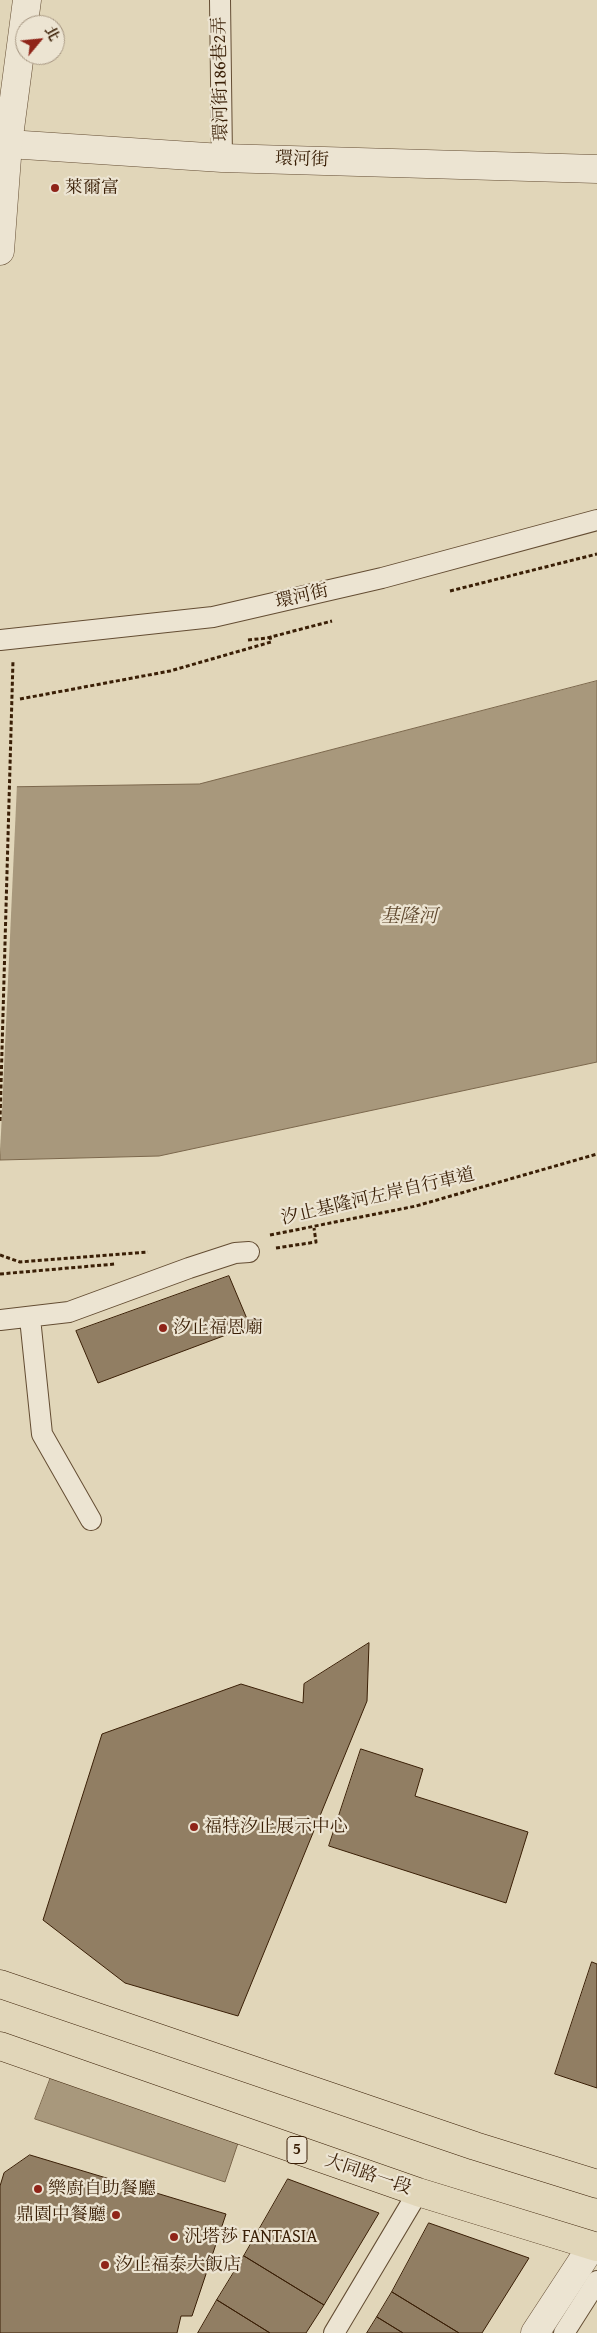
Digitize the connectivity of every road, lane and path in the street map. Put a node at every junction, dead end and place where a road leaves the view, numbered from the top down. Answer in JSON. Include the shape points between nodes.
{"nodes":[{"id":1,"x":26,"y":0,"type":"edge"},
{"id":2,"x":220,"y":0,"type":"edge"},
{"id":3,"x":6,"y":103,"type":"edge"},
{"id":4,"x":8,"y":144,"type":"junction"},
{"id":5,"x":222,"y":158,"type":"junction"},
{"id":6,"x":597,"y":168,"type":"edge"},
{"id":7,"x":0,"y":251,"type":"edge"},
{"id":8,"x":597,"y":520,"type":"edge"},
{"id":9,"x":270,"y":636,"type":"dead end"},
{"id":10,"x":0,"y":640,"type":"edge"},
{"id":11,"x":13,"y":660,"type":"dead end"},
{"id":12,"x":20,"y":699,"type":"dead end"},
{"id":13,"x":0,"y":1121,"type":"edge"},
{"id":14,"x":597,"y":1154,"type":"edge"},
{"id":15,"x":314,"y":1228,"type":"junction"},
{"id":16,"x":266,"y":1236,"type":"dead end"},
{"id":17,"x":153,"y":1251,"type":"dead end"},
{"id":18,"x":249,"y":1252,"type":"joint"},
{"id":19,"x":0,"y":1255,"type":"edge"},
{"id":20,"x":116,"y":1264,"type":"dead end"},
{"id":21,"x":0,"y":1274,"type":"edge"},
{"id":22,"x":30,"y":1318,"type":"junction"},
{"id":23,"x":0,"y":1320,"type":"edge"},
{"id":24,"x":90,"y":1520,"type":"dead end"},
{"id":25,"x":0,"y":1984,"type":"edge"},
{"id":26,"x":0,"y":2046,"type":"edge"},
{"id":27,"x":597,"y":2184,"type":"edge"},
{"id":28,"x":418,"y":2192,"type":"junction"},
{"id":29,"x":595,"y":2246,"type":"edge"},
{"id":30,"x":597,"y":2281,"type":"edge"},
{"id":31,"x":334,"y":2333,"type":"edge"},
{"id":32,"x":535,"y":2333,"type":"edge"},
{"id":33,"x":564,"y":2333,"type":"edge"}],
"edges":[{"from":1,"to":3,"type":"street"},
{"from":2,"to":5,"type":"lane","name":"環河街186巷2弄"},
{"from":3,"to":4,"type":"street"},
{"from":4,"to":5,"type":"street","name":"環河街"},
{"from":4,"to":7,"type":"street"},
{"from":5,"to":6,"type":"street","name":"環河街"},
{"from":8,"to":10,"type":"lane","name":"環河街","via":[[382,578],[213,617]]},
{"from":9,"to":12,"type":"path","via":[[271,642],[170,671]]},
{"from":11,"to":13,"type":"path","bridge":true},
{"from":14,"to":15,"type":"path","name":"汐止基隆河左岸自行車道","via":[[416,1206]]},
{"from":15,"to":16,"type":"path","name":"汐止基隆河左岸自行車道"},
{"from":15,"to":18,"type":"path","via":[[316,1242]]},
{"from":17,"to":19,"type":"path","via":[[20,1262]]},
{"from":18,"to":22,"type":"lane","via":[[235,1253],[189,1268],[69,1312]]},
{"from":20,"to":21,"type":"path"},
{"from":22,"to":23,"type":"lane"},
{"from":22,"to":24,"type":"lane","via":[[42,1434]]},
{"from":25,"to":27,"type":"main road","via":[[475,2146]]},
{"from":26,"to":28,"type":"main road","name":"大同路一段","number":"5"},
{"from":28,"to":29,"type":"main road","name":"大同路一段","number":"5"},
{"from":28,"to":31,"type":"lane"},
{"from":29,"to":32,"type":"street"},
{"from":30,"to":33,"type":"lane"}]}
